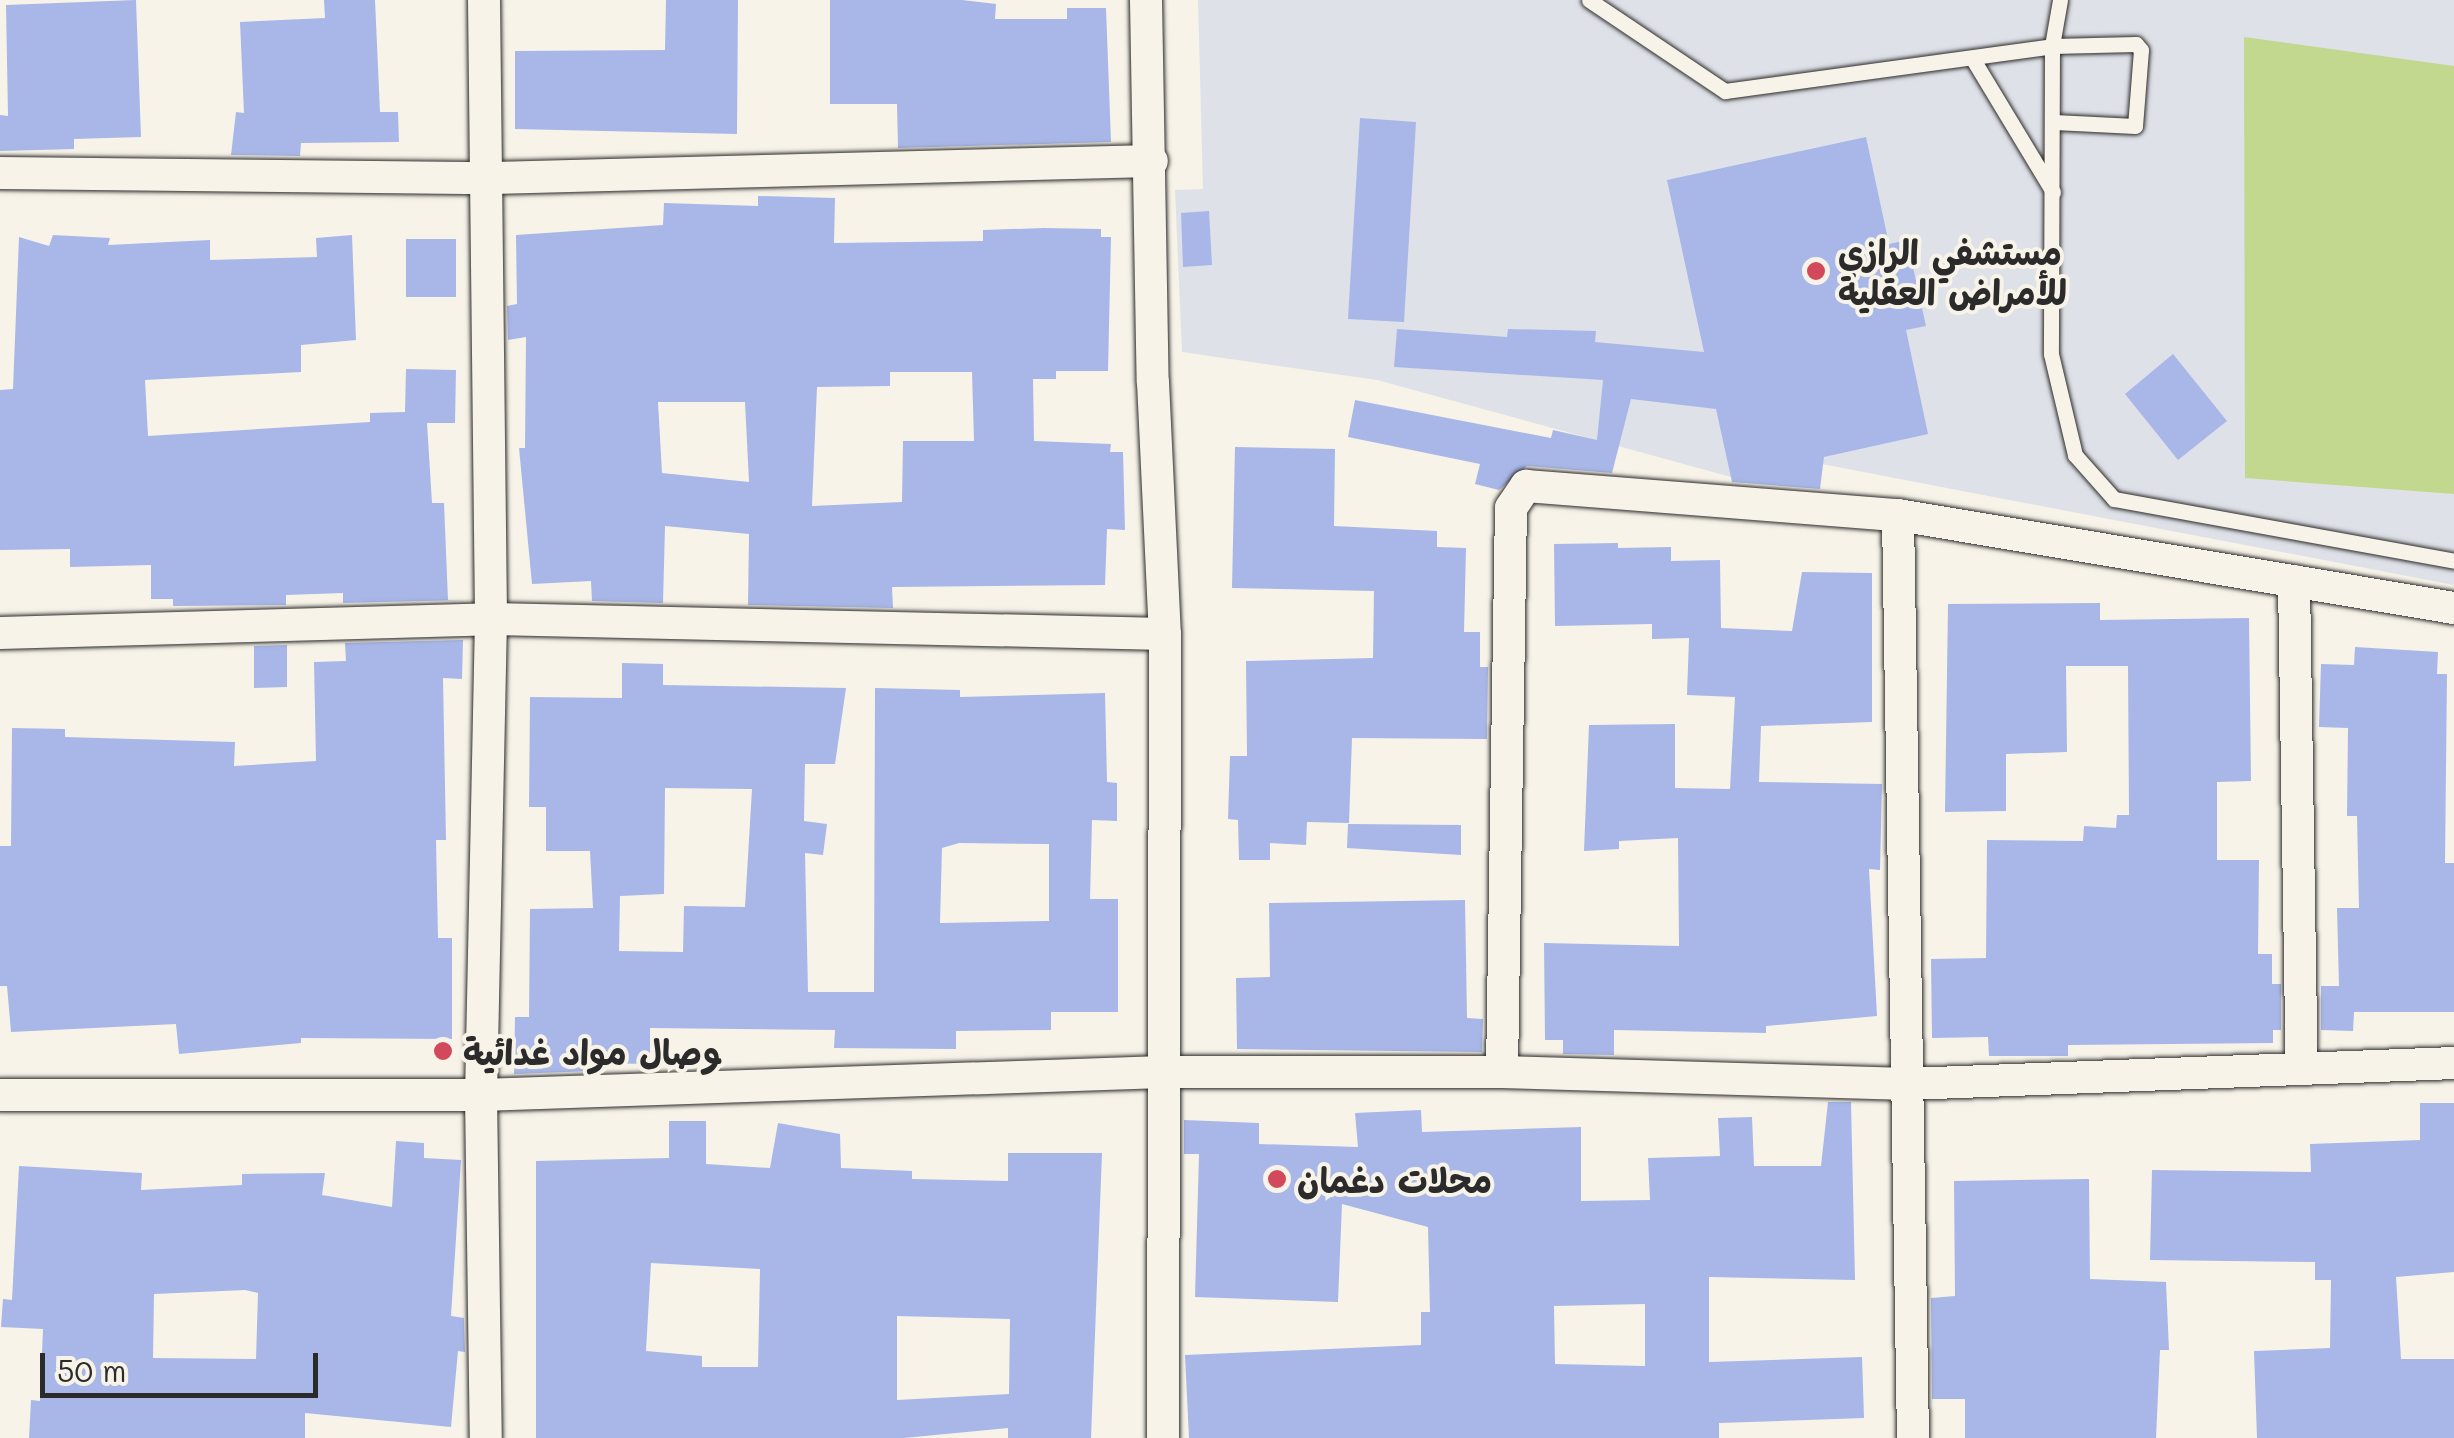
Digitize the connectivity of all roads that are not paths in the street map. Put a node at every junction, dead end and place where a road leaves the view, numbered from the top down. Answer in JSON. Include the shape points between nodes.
{"nodes":[{"id":1,"x":484,"y":0,"type":"edge"},
{"id":2,"x":1146,"y":0,"type":"edge"},
{"id":3,"x":1589,"y":0,"type":"edge"},
{"id":4,"x":2060,"y":0,"type":"edge"},
{"id":5,"x":2052,"y":46,"type":"junction"},
{"id":6,"x":1974,"y":61,"type":"junction"},
{"id":7,"x":2054,"y":122,"type":"junction"},
{"id":8,"x":1152,"y":162,"type":"junction"},
{"id":9,"x":0,"y":172,"type":"edge"},
{"id":10,"x":490,"y":178,"type":"junction"},
{"id":11,"x":2055,"y":195,"type":"junction"},
{"id":12,"x":1898,"y":514,"type":"junction"},
{"id":13,"x":2454,"y":561,"type":"edge"},
{"id":14,"x":2294,"y":582,"type":"junction"},
{"id":15,"x":2454,"y":608,"type":"edge"},
{"id":16,"x":490,"y":620,"type":"junction"},
{"id":17,"x":0,"y":633,"type":"edge"},
{"id":18,"x":1165,"y":634,"type":"junction"},
{"id":19,"x":2454,"y":1063,"type":"edge"},
{"id":20,"x":2302,"y":1067,"type":"junction"},
{"id":21,"x":1163,"y":1072,"type":"junction"},
{"id":22,"x":1502,"y":1072,"type":"junction"},
{"id":23,"x":1908,"y":1084,"type":"junction"},
{"id":24,"x":0,"y":1094,"type":"edge"},
{"id":25,"x":481,"y":1094,"type":"junction"},
{"id":26,"x":486,"y":1438,"type":"edge"},
{"id":27,"x":1162,"y":1438,"type":"edge"},
{"id":28,"x":1913,"y":1438,"type":"edge"}],
"edges":[{"from":1,"to":10,"type":"street"},
{"from":2,"to":8,"type":"street"},
{"from":3,"to":6,"type":"lane","via":[[1725,92]]},
{"from":4,"to":5,"type":"lane"},
{"from":5,"to":6,"type":"lane"},
{"from":5,"to":7,"type":"lane"},
{"from":5,"to":7,"type":"lane","via":[[2136,44],[2141,50],[2135,126]]},
{"from":6,"to":11,"type":"lane"},
{"from":7,"to":11,"type":"lane"},
{"from":8,"to":10,"type":"street"},
{"from":8,"to":18,"type":"street","via":[[1152,382]]},
{"from":9,"to":10,"type":"street"},
{"from":10,"to":16,"type":"street"},
{"from":11,"to":13,"type":"lane","via":[[2050,354],[2075,455],[2114,499]]},
{"from":12,"to":14,"type":"street"},
{"from":12,"to":22,"type":"street","via":[[1526,486],[1516,494]]},
{"from":12,"to":23,"type":"street"},
{"from":14,"to":15,"type":"street"},
{"from":14,"to":20,"type":"street"},
{"from":16,"to":17,"type":"street"},
{"from":16,"to":18,"type":"street"},
{"from":16,"to":25,"type":"street"},
{"from":18,"to":21,"type":"street"},
{"from":19,"to":20,"type":"street"},
{"from":20,"to":23,"type":"street"},
{"from":21,"to":22,"type":"street"},
{"from":21,"to":25,"type":"street"},
{"from":21,"to":27,"type":"street"},
{"from":22,"to":23,"type":"street"},
{"from":23,"to":28,"type":"street"},
{"from":24,"to":25,"type":"street"},
{"from":25,"to":26,"type":"street"}]}
